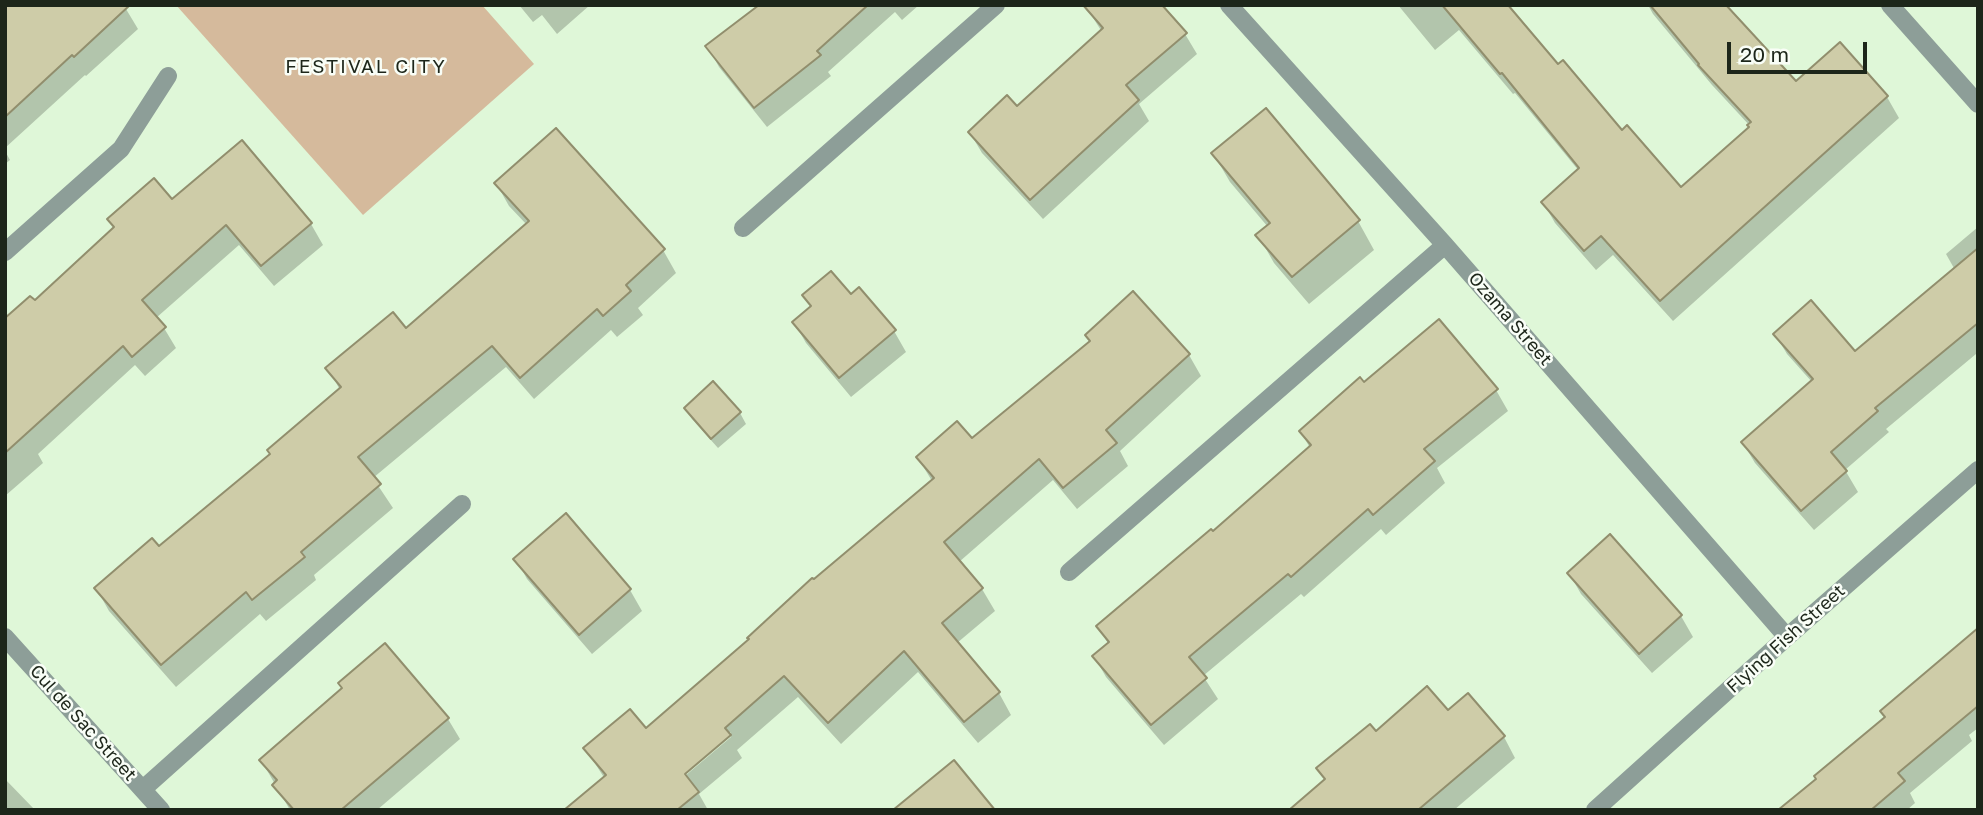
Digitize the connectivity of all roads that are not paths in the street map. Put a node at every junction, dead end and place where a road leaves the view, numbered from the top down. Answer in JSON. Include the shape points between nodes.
{"nodes":[{"id":1,"x":996,"y":5,"type":"edge"},
{"id":2,"x":1229,"y":5,"type":"edge"},
{"id":3,"x":1890,"y":5,"type":"edge"},
{"id":4,"x":168,"y":76,"type":"dead end"},
{"id":5,"x":1978,"y":104,"type":"edge"},
{"id":6,"x":743,"y":228,"type":"dead end"},
{"id":7,"x":1445,"y":245,"type":"junction"},
{"id":8,"x":5,"y":252,"type":"edge"},
{"id":9,"x":1978,"y":470,"type":"edge"},
{"id":10,"x":462,"y":504,"type":"dead end"},
{"id":11,"x":1069,"y":572,"type":"dead end"},
{"id":12,"x":5,"y":637,"type":"edge"},
{"id":13,"x":1787,"y":637,"type":"junction"},
{"id":14,"x":143,"y":789,"type":"junction"},
{"id":15,"x":161,"y":810,"type":"edge"},
{"id":16,"x":1595,"y":810,"type":"edge"}],
"edges":[{"from":1,"to":6,"type":"street"},
{"from":2,"to":7,"type":"street","name":"Ozama Street"},
{"from":3,"to":5,"type":"street"},
{"from":4,"to":8,"type":"street","via":[[121,149]]},
{"from":7,"to":11,"type":"street"},
{"from":7,"to":13,"type":"street","name":"Ozama Street"},
{"from":9,"to":13,"type":"street","name":"Flying Fish Street"},
{"from":10,"to":14,"type":"street"},
{"from":12,"to":14,"type":"street","name":"Cul de Sac Street"},
{"from":13,"to":16,"type":"street","name":"Flying Fish Street"},
{"from":14,"to":15,"type":"street","name":"Cul de Sac Street"}]}
